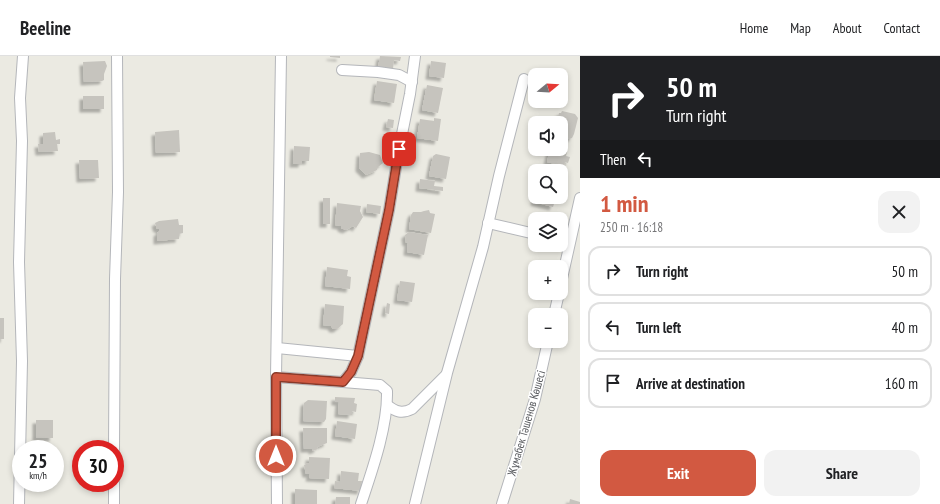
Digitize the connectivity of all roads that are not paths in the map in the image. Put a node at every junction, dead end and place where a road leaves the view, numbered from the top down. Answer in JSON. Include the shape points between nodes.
{"nodes":[{"id":1,"x":23,"y":56,"type":"edge"},
{"id":2,"x":117,"y":56,"type":"edge"},
{"id":3,"x":281,"y":56,"type":"edge"},
{"id":4,"x":415,"y":56,"type":"edge"},
{"id":5,"x":342,"y":70,"type":"dead end"},
{"id":6,"x":524,"y":79,"type":"dead end"},
{"id":7,"x":412,"y":82,"type":"junction"},
{"id":8,"x":580,"y":198,"type":"edge"},
{"id":9,"x":488,"y":223,"type":"junction"},
{"id":10,"x":528,"y":232,"type":"edge"},
{"id":11,"x":568,"y":235,"type":"edge"},
{"id":12,"x":277,"y":348,"type":"junction"},
{"id":13,"x":546,"y":348,"type":"edge"},
{"id":14,"x":358,"y":356,"type":"junction"},
{"id":15,"x":447,"y":373,"type":"junction"},
{"id":16,"x":276,"y":377,"type":"junction"},
{"id":17,"x":343,"y":382,"type":"junction"},
{"id":18,"x":387,"y":405,"type":"junction"},
{"id":19,"x":114,"y":440,"type":"edge"},
{"id":20,"x":114,"y":492,"type":"edge"},
{"id":21,"x":19,"y":504,"type":"edge"},
{"id":22,"x":114,"y":504,"type":"edge"},
{"id":23,"x":277,"y":504,"type":"edge"},
{"id":24,"x":361,"y":504,"type":"edge"},
{"id":25,"x":415,"y":504,"type":"edge"},
{"id":26,"x":502,"y":504,"type":"edge"}],
"edges":[{"from":1,"to":21,"type":"street","via":[[20,98],[22,141],[19,262],[22,361]]},
{"from":2,"to":19,"type":"street","via":[[118,192]]},
{"from":3,"to":12,"type":"street"},
{"from":4,"to":7,"type":"street"},
{"from":5,"to":7,"type":"street","via":[[399,75]]},
{"from":6,"to":9,"type":"street"},
{"from":7,"to":14,"type":"street","via":[[389,210]]},
{"from":8,"to":11,"type":"street"},
{"from":9,"to":10,"type":"street"},
{"from":9,"to":15,"type":"street"},
{"from":12,"to":14,"type":"street"},
{"from":12,"to":16,"type":"street"},
{"from":13,"to":26,"type":"street","name":"Жұмабек Тәшенов Көшесі","via":[[535,399]]},
{"from":14,"to":17,"type":"street"},
{"from":15,"to":18,"type":"street","via":[[412,409],[398,412]]},
{"from":15,"to":25,"type":"street"},
{"from":16,"to":17,"type":"street"},
{"from":16,"to":23,"type":"street"},
{"from":17,"to":18,"type":"street","via":[[380,385],[387,391]]},
{"from":18,"to":24,"type":"street","via":[[374,464]]},
{"from":20,"to":22,"type":"street"}]}
